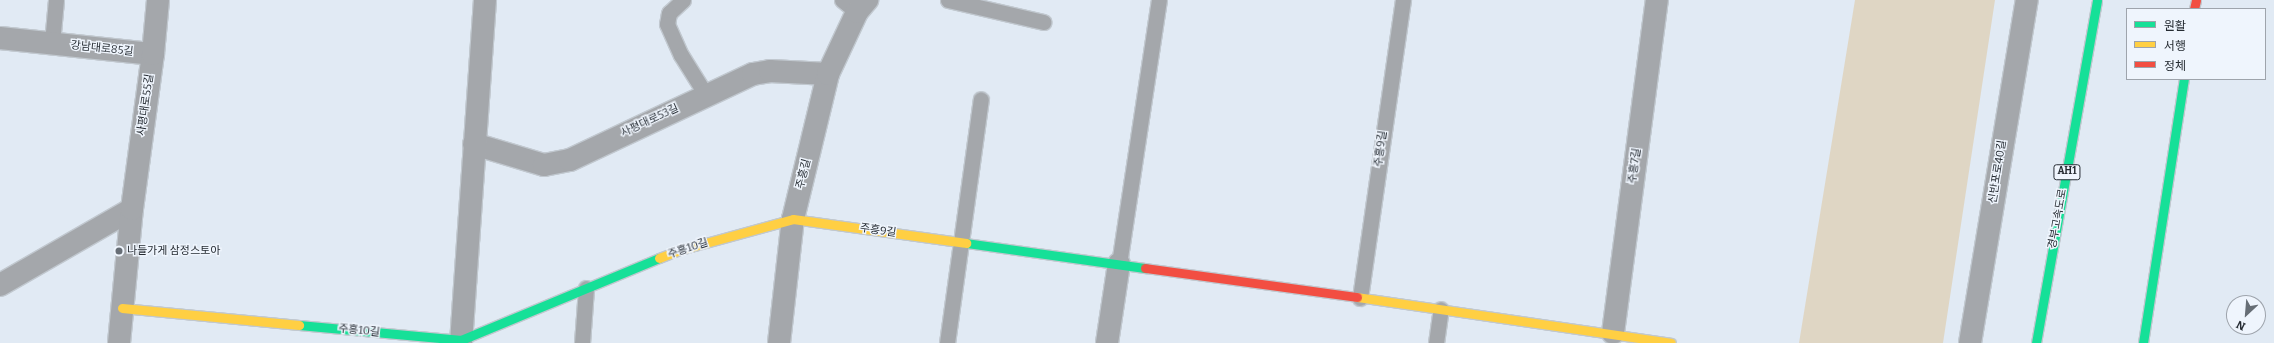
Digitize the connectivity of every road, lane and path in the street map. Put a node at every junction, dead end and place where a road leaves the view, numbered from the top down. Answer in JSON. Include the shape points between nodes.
{"nodes":[{"id":1,"x":56,"y":0,"type":"edge"},
{"id":2,"x":158,"y":0,"type":"edge"},
{"id":3,"x":485,"y":0,"type":"edge"},
{"id":4,"x":682,"y":0,"type":"edge"},
{"id":5,"x":948,"y":0,"type":"edge"},
{"id":6,"x":1159,"y":0,"type":"edge"},
{"id":7,"x":1403,"y":0,"type":"edge"},
{"id":8,"x":1657,"y":0,"type":"edge"},
{"id":9,"x":2027,"y":0,"type":"edge"},
{"id":10,"x":2097,"y":0,"type":"edge"},
{"id":11,"x":855,"y":4,"type":"edge"},
{"id":12,"x":1042,"y":22,"type":"dead end"},
{"id":13,"x":0,"y":38,"type":"edge"},
{"id":14,"x":52,"y":43,"type":"junction"},
{"id":15,"x":153,"y":54,"type":"junction"},
{"id":16,"x":828,"y":74,"type":"junction"},
{"id":17,"x":2184,"y":80,"type":"edge"},
{"id":18,"x":706,"y":95,"type":"junction"},
{"id":19,"x":981,"y":99,"type":"dead end"},
{"id":20,"x":474,"y":144,"type":"junction"},
{"id":21,"x":132,"y":209,"type":"junction"},
{"id":22,"x":793,"y":219,"type":"junction"},
{"id":23,"x":962,"y":242,"type":"junction"},
{"id":24,"x":1119,"y":264,"type":"junction"},
{"id":25,"x":0,"y":285,"type":"edge"},
{"id":26,"x":586,"y":288,"type":"junction"},
{"id":27,"x":1360,"y":298,"type":"junction"},
{"id":28,"x":122,"y":308,"type":"junction"},
{"id":29,"x":1441,"y":309,"type":"junction"},
{"id":30,"x":1613,"y":333,"type":"junction"},
{"id":31,"x":461,"y":342,"type":"edge"},
{"id":32,"x":119,"y":343,"type":"edge"},
{"id":33,"x":582,"y":343,"type":"edge"},
{"id":34,"x":779,"y":343,"type":"edge"},
{"id":35,"x":948,"y":343,"type":"edge"},
{"id":36,"x":1107,"y":343,"type":"edge"},
{"id":37,"x":1436,"y":343,"type":"edge"},
{"id":38,"x":1671,"y":343,"type":"edge"},
{"id":39,"x":1970,"y":343,"type":"edge"},
{"id":40,"x":2036,"y":343,"type":"edge"},
{"id":41,"x":2143,"y":343,"type":"edge"}],
"edges":[{"from":1,"to":14,"type":"lane"},
{"from":2,"to":15,"type":"street","name":"사평대로55길"},
{"from":3,"to":20,"type":"street"},
{"from":4,"to":18,"type":"lane","via":[[669,13],[667,24],[681,55]]},
{"from":5,"to":12,"type":"lane"},
{"from":6,"to":24,"type":"lane"},
{"from":7,"to":27,"type":"lane","name":"주흥9길"},
{"from":8,"to":30,"type":"street","name":"주흥7길"},
{"from":9,"to":39,"type":"street","name":"신반포로40길"},
{"from":10,"to":40,"type":"main road","name":"경부고속도로","number":"AH1"},
{"from":11,"to":16,"type":"street","name":"주흥길"},
{"from":13,"to":14,"type":"street","name":"강남대로85길"},
{"from":14,"to":15,"type":"street","name":"강남대로85길"},
{"from":15,"to":21,"type":"street","name":"사평대로55길"},
{"from":16,"to":18,"type":"street","name":"사평대로53길","via":[[770,71],[753,74]]},
{"from":16,"to":22,"type":"street","name":"주흥길"},
{"from":17,"to":41,"type":"main road"},
{"from":18,"to":20,"type":"street","name":"사평대로53길","via":[[570,160],[544,165]]},
{"from":19,"to":23,"type":"lane"},
{"from":20,"to":31,"type":"street"},
{"from":21,"to":25,"type":"street"},
{"from":21,"to":28,"type":"street","name":"사평대로55길"},
{"from":22,"to":23,"type":"main road","name":"주흥9길"},
{"from":22,"to":26,"type":"main road","name":"주흥10길","via":[[680,250]]},
{"from":22,"to":34,"type":"street","name":"주흥길"},
{"from":23,"to":24,"type":"main road","name":"주흥9길"},
{"from":23,"to":35,"type":"lane"},
{"from":24,"to":27,"type":"main road","name":"주흥9길"},
{"from":24,"to":36,"type":"street"},
{"from":26,"to":31,"type":"main road","name":"주흥10길"},
{"from":26,"to":33,"type":"lane"},
{"from":27,"to":29,"type":"main road","name":"주흥9길"},
{"from":28,"to":31,"type":"main road","name":"주흥10길"},
{"from":28,"to":32,"type":"street","name":"사평대로55길"},
{"from":29,"to":30,"type":"main road","name":"주흥9길"},
{"from":29,"to":37,"type":"lane"},
{"from":30,"to":38,"type":"main road","name":"주흥9길"}]}
